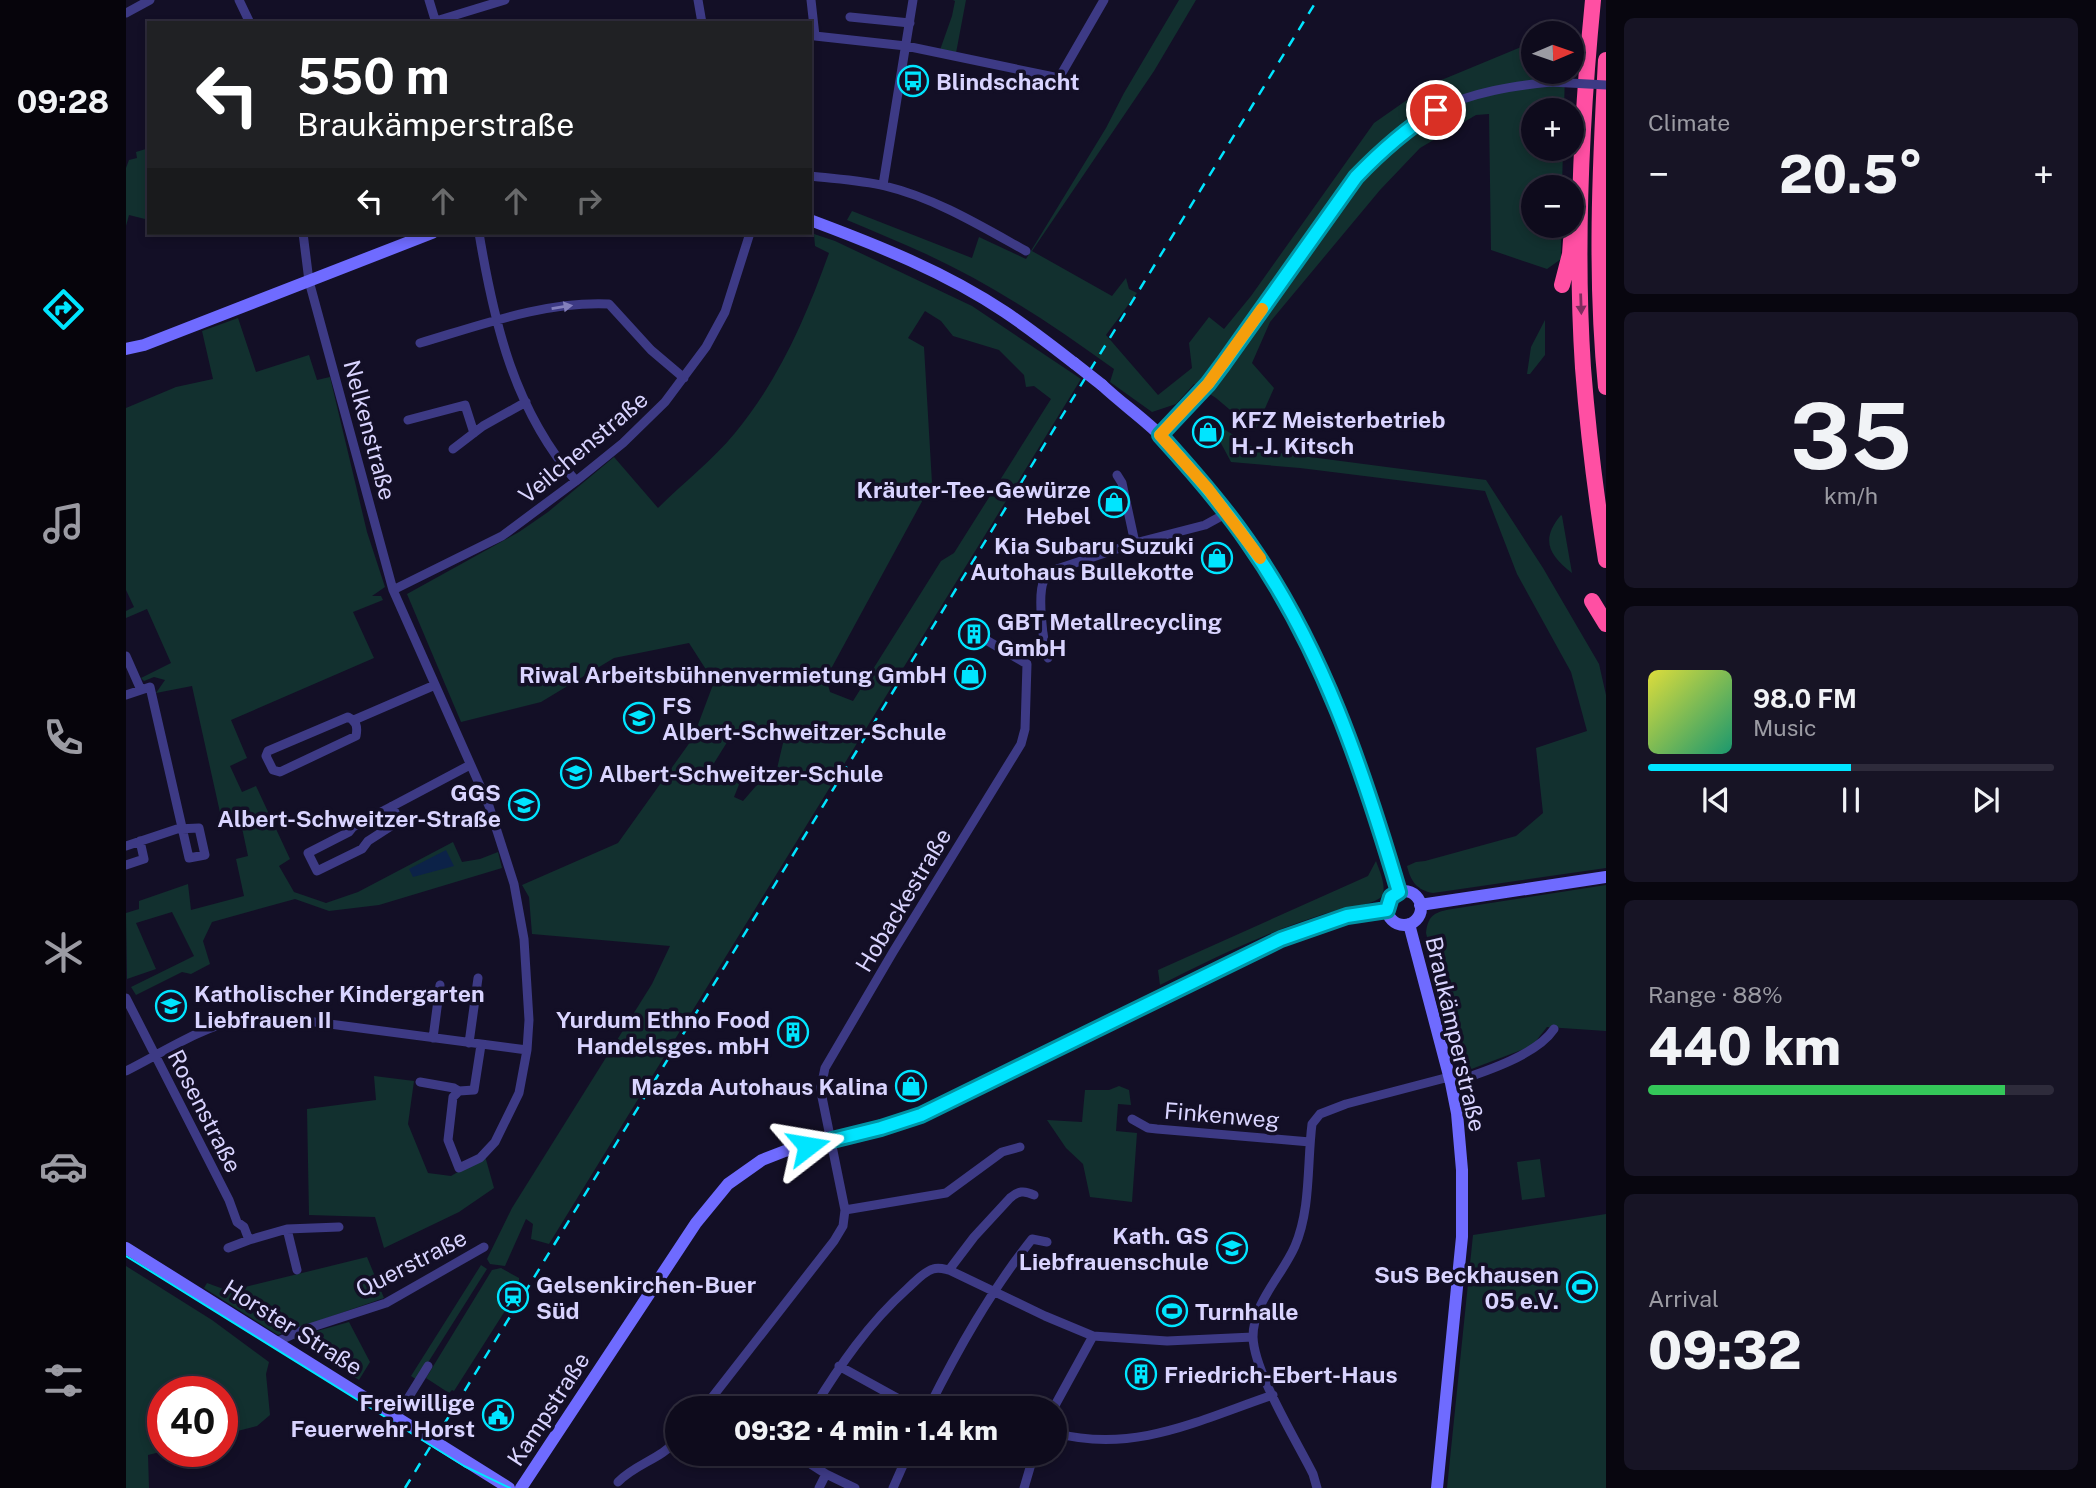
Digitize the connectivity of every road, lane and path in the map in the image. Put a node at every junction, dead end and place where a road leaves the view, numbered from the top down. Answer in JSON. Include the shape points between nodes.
{"nodes":[{"id":1,"x":150,"y":0,"type":"edge"},
{"id":2,"x":239,"y":0,"type":"edge"},
{"id":3,"x":429,"y":0,"type":"edge"},
{"id":4,"x":505,"y":0,"type":"edge"},
{"id":5,"x":698,"y":0,"type":"edge"},
{"id":6,"x":811,"y":0,"type":"edge"},
{"id":7,"x":914,"y":0,"type":"edge"},
{"id":8,"x":1104,"y":0,"type":"edge"},
{"id":9,"x":1593,"y":0,"type":"edge"},
{"id":10,"x":126,"y":13,"type":"edge"},
{"id":11,"x":850,"y":17,"type":"dead end"},
{"id":12,"x":249,"y":21,"type":"edge"},
{"id":13,"x":436,"y":21,"type":"edge"},
{"id":14,"x":439,"y":21,"type":"edge"},
{"id":15,"x":702,"y":21,"type":"edge"},
{"id":16,"x":910,"y":23,"type":"junction"},
{"id":17,"x":906,"y":46,"type":"junction"},
{"id":18,"x":1606,"y":60,"type":"edge"},
{"id":19,"x":1606,"y":85,"type":"edge"},
{"id":20,"x":1582,"y":175,"type":"edge"},
{"id":21,"x":812,"y":177,"type":"edge"},
{"id":22,"x":883,"y":185,"type":"junction"},
{"id":23,"x":812,"y":221,"type":"edge"},
{"id":24,"x":303,"y":235,"type":"edge"},
{"id":25,"x":427,"y":235,"type":"edge"},
{"id":26,"x":479,"y":235,"type":"edge"},
{"id":27,"x":749,"y":235,"type":"edge"},
{"id":28,"x":1571,"y":238,"type":"edge"},
{"id":29,"x":1580,"y":238,"type":"edge"},
{"id":30,"x":1026,"y":251,"type":"dead end"},
{"id":31,"x":309,"y":281,"type":"junction"},
{"id":32,"x":1562,"y":285,"type":"dead end"},
{"id":33,"x":495,"y":321,"type":"junction"},
{"id":34,"x":420,"y":344,"type":"dead end"},
{"id":35,"x":126,"y":349,"type":"edge"},
{"id":36,"x":684,"y":377,"type":"junction"},
{"id":37,"x":1606,"y":387,"type":"edge"},
{"id":38,"x":526,"y":402,"type":"junction"},
{"id":39,"x":408,"y":420,"type":"dead end"},
{"id":40,"x":474,"y":432,"type":"junction"},
{"id":41,"x":1160,"y":435,"type":"junction"},
{"id":42,"x":453,"y":449,"type":"dead end"},
{"id":43,"x":1116,"y":475,"type":"dead end"},
{"id":44,"x":576,"y":481,"type":"junction"},
{"id":45,"x":1227,"y":513,"type":"junction"},
{"id":46,"x":1135,"y":543,"type":"junction"},
{"id":47,"x":1606,"y":559,"type":"edge"},
{"id":48,"x":393,"y":590,"type":"junction"},
{"id":49,"x":1592,"y":601,"type":"dead end"},
{"id":50,"x":1606,"y":624,"type":"edge"},
{"id":51,"x":981,"y":637,"type":"dead end"},
{"id":52,"x":126,"y":656,"type":"edge"},
{"id":53,"x":1048,"y":657,"type":"dead end"},
{"id":54,"x":435,"y":685,"type":"junction"},
{"id":55,"x":146,"y":689,"type":"junction"},
{"id":56,"x":126,"y":695,"type":"edge"},
{"id":57,"x":354,"y":720,"type":"junction"},
{"id":58,"x":470,"y":765,"type":"junction"},
{"id":59,"x":392,"y":806,"type":"junction"},
{"id":60,"x":140,"y":841,"type":"junction"},
{"id":61,"x":126,"y":846,"type":"edge"},
{"id":62,"x":126,"y":865,"type":"edge"},
{"id":63,"x":1606,"y":877,"type":"edge"},
{"id":64,"x":1399,"y":892,"type":"junction"},
{"id":65,"x":1420,"y":905,"type":"junction"},
{"id":66,"x":1387,"y":910,"type":"junction"},
{"id":67,"x":1409,"y":924,"type":"junction"},
{"id":68,"x":478,"y":978,"type":"dead end"},
{"id":69,"x":440,"y":985,"type":"dead end"},
{"id":70,"x":126,"y":998,"type":"edge"},
{"id":71,"x":1554,"y":1029,"type":"dead end"},
{"id":72,"x":433,"y":1038,"type":"junction"},
{"id":73,"x":469,"y":1043,"type":"junction"},
{"id":74,"x":481,"y":1045,"type":"junction"},
{"id":75,"x":527,"y":1050,"type":"junction"},
{"id":76,"x":154,"y":1057,"type":"junction"},
{"id":77,"x":126,"y":1071,"type":"edge"},
{"id":78,"x":1450,"y":1080,"type":"junction"},
{"id":79,"x":420,"y":1082,"type":"dead end"},
{"id":80,"x":459,"y":1091,"type":"junction"},
{"id":81,"x":1132,"y":1119,"type":"dead end"},
{"id":82,"x":831,"y":1140,"type":"junction"},
{"id":83,"x":1310,"y":1142,"type":"junction"},
{"id":84,"x":1020,"y":1147,"type":"dead end"},
{"id":85,"x":1034,"y":1195,"type":"dead end"},
{"id":86,"x":845,"y":1210,"type":"junction"},
{"id":87,"x":340,"y":1227,"type":"dead end"},
{"id":88,"x":287,"y":1229,"type":"junction"},
{"id":89,"x":249,"y":1240,"type":"junction"},
{"id":90,"x":1047,"y":1242,"type":"dead end"},
{"id":91,"x":484,"y":1247,"type":"dead end"},
{"id":92,"x":126,"y":1248,"type":"edge"},
{"id":93,"x":229,"y":1248,"type":"dead end"},
{"id":94,"x":297,"y":1270,"type":"dead end"},
{"id":95,"x":949,"y":1270,"type":"junction"},
{"id":96,"x":993,"y":1292,"type":"junction"},
{"id":97,"x":1093,"y":1335,"type":"junction"},
{"id":98,"x":1253,"y":1337,"type":"junction"},
{"id":99,"x":276,"y":1342,"type":"junction"},
{"id":100,"x":428,"y":1366,"type":"dead end"},
{"id":101,"x":839,"y":1366,"type":"junction"},
{"id":102,"x":714,"y":1395,"type":"edge"},
{"id":103,"x":1273,"y":1395,"type":"junction"},
{"id":104,"x":821,"y":1396,"type":"edge"},
{"id":105,"x":893,"y":1396,"type":"edge"},
{"id":106,"x":935,"y":1396,"type":"edge"},
{"id":107,"x":1060,"y":1396,"type":"edge"},
{"id":108,"x":397,"y":1416,"type":"junction"},
{"id":109,"x":1067,"y":1435,"type":"edge"},
{"id":110,"x":665,"y":1452,"type":"edge"},
{"id":111,"x":814,"y":1466,"type":"edge"},
{"id":112,"x":903,"y":1466,"type":"edge"},
{"id":113,"x":1030,"y":1466,"type":"edge"},
{"id":114,"x":826,"y":1474,"type":"junction"},
{"id":115,"x":618,"y":1482,"type":"dead end"},
{"id":116,"x":509,"y":1488,"type":"edge"},
{"id":117,"x":521,"y":1488,"type":"edge"},
{"id":118,"x":819,"y":1488,"type":"edge"},
{"id":119,"x":855,"y":1488,"type":"edge"},
{"id":120,"x":893,"y":1488,"type":"edge"},
{"id":121,"x":1024,"y":1488,"type":"edge"},
{"id":122,"x":1317,"y":1488,"type":"edge"},
{"id":123,"x":1437,"y":1488,"type":"edge"}],
"edges":[{"from":1,"to":10,"type":"street"},
{"from":2,"to":12,"type":"street"},
{"from":3,"to":13,"type":"street"},
{"from":4,"to":14,"type":"street"},
{"from":5,"to":15,"type":"street"},
{"from":6,"to":17,"type":"street","via":[[815,36]]},
{"from":7,"to":16,"type":"street"},
{"from":8,"to":17,"type":"street","via":[[1059,78]]},
{"from":9,"to":20,"type":"highway"},
{"from":11,"to":16,"type":"street"},
{"from":16,"to":17,"type":"street"},
{"from":17,"to":22,"type":"street"},
{"from":18,"to":37,"type":"highway","via":[[1599,192]]},
{"from":19,"to":41,"type":"street","bridge":true,"via":[[1551,82],[1496,89],[1436,110],[1409,127],[1356,177],[1208,384]]},
{"from":21,"to":22,"type":"street"},
{"from":22,"to":30,"type":"street","via":[[940,206]]},
{"from":23,"to":41,"type":"street","bridge":true,"via":[[893,252],[971,291],[1027,327]]},
{"from":24,"to":31,"type":"street","name":"Nelkenstraße"},
{"from":25,"to":31,"type":"street"},
{"from":26,"to":33,"type":"street"},
{"from":27,"to":36,"type":"street","name":"Veilchenstraße","via":[[725,312]]},
{"from":28,"to":32,"type":"highway"},
{"from":29,"to":47,"type":"highway","one_way":true,"via":[[1583,366]]},
{"from":31,"to":35,"type":"street"},
{"from":31,"to":48,"type":"street","name":"Nelkenstraße"},
{"from":33,"to":34,"type":"street"},
{"from":33,"to":36,"type":"street","one_way":true,"via":[[589,303],[609,304],[651,350]]},
{"from":33,"to":38,"type":"street"},
{"from":36,"to":44,"type":"street","name":"Veilchenstraße","via":[[665,402]]},
{"from":38,"to":40,"type":"street"},
{"from":38,"to":44,"type":"street"},
{"from":39,"to":40,"type":"street","via":[[465,405]]},
{"from":40,"to":42,"type":"street"},
{"from":41,"to":45,"type":"street"},
{"from":43,"to":46,"type":"street","via":[[1122,483]]},
{"from":44,"to":48,"type":"street","name":"Veilchenstraße","via":[[502,536]]},
{"from":45,"to":46,"type":"street","via":[[1205,525]]},
{"from":45,"to":64,"type":"street","via":[[1268,572],[1319,665],[1350,740]]},
{"from":46,"to":53,"type":"street","via":[[1051,571],[1044,578]]},
{"from":48,"to":54,"type":"street","name":"Nelkenstraße"},
{"from":49,"to":50,"type":"highway"},
{"from":51,"to":82,"type":"street","name":"Hobackestraße","via":[[1027,664],[1021,744],[825,1068],[822,1097]]},
{"from":52,"to":55,"type":"street"},
{"from":54,"to":57,"type":"street"},
{"from":54,"to":58,"type":"street","name":"Nelkenstraße"},
{"from":55,"to":56,"type":"street"},
{"from":55,"to":60,"type":"street","via":[[183,828]]},
{"from":57,"to":57,"type":"street","via":[[356,736],[279,772],[273,770],[268,751],[348,717]]},
{"from":58,"to":59,"type":"street"},
{"from":58,"to":75,"type":"street","name":"Nelkenstraße","via":[[489,806],[514,884],[528,987]]},
{"from":59,"to":59,"type":"street","via":[[308,853],[317,871],[362,849],[399,821]]},
{"from":60,"to":61,"type":"street"},
{"from":60,"to":62,"type":"street","via":[[144,859]]},
{"from":63,"to":65,"type":"street"},
{"from":64,"to":65,"type":"street","name":"Braukämperstraße","via":[[1412,893]]},
{"from":64,"to":66,"type":"street","via":[[1391,897]]},
{"from":65,"to":67,"type":"street","name":"Braukämperstraße","via":[[1417,918]]},
{"from":66,"to":67,"type":"street","name":"Braukämperstraße","via":[[1397,924]]},
{"from":66,"to":82,"type":"street","name":"Kampstraße","via":[[1347,916],[1281,939],[921,1115]]},
{"from":67,"to":78,"type":"street","name":"Braukämperstraße"},
{"from":68,"to":73,"type":"street"},
{"from":69,"to":72,"type":"street"},
{"from":70,"to":76,"type":"street","name":"Rosenstraße"},
{"from":71,"to":78,"type":"street","via":[[1534,1048],[1488,1070]]},
{"from":72,"to":73,"type":"street"},
{"from":72,"to":76,"type":"street","via":[[284,1018],[241,1019]]},
{"from":73,"to":74,"type":"street"},
{"from":74,"to":75,"type":"street"},
{"from":74,"to":80,"type":"street","via":[[474,1090]]},
{"from":75,"to":80,"type":"street","name":"Nelkenstraße","via":[[519,1093],[495,1142],[480,1158],[459,1168],[448,1140],[453,1097]]},
{"from":76,"to":77,"type":"street"},
{"from":76,"to":89,"type":"street","name":"Rosenstraße"},
{"from":78,"to":83,"type":"street","via":[[1363,1099],[1320,1114],[1312,1124]]},
{"from":78,"to":123,"type":"street","name":"Braukämperstraße","via":[[1463,1203]]},
{"from":79,"to":80,"type":"street"},
{"from":81,"to":83,"type":"street","name":"Finkenweg","via":[[1148,1128]]},
{"from":82,"to":86,"type":"street","name":"Hobackestraße"},
{"from":82,"to":117,"type":"street","name":"Kampstraße","via":[[762,1160],[713,1199]]},
{"from":83,"to":98,"type":"street","via":[[1300,1231],[1262,1303]]},
{"from":84,"to":86,"type":"street","via":[[1002,1152],[946,1193]]},
{"from":85,"to":95,"type":"street","via":[[1026,1191],[1010,1198]]},
{"from":86,"to":102,"type":"street","via":[[834,1241]]},
{"from":87,"to":88,"type":"street"},
{"from":88,"to":89,"type":"street"},
{"from":88,"to":94,"type":"street"},
{"from":89,"to":93,"type":"street"},
{"from":90,"to":96,"type":"street","via":[[1032,1239]]},
{"from":91,"to":99,"type":"street","name":"Querstraße","via":[[386,1303]]},
{"from":92,"to":99,"type":"street","name":"Horster Straße"},
{"from":95,"to":96,"type":"street"},
{"from":95,"to":101,"type":"street","via":[[930,1269],[883,1312]]},
{"from":96,"to":97,"type":"street"},
{"from":96,"to":106,"type":"street"},
{"from":97,"to":98,"type":"street","via":[[1167,1341]]},
{"from":97,"to":107,"type":"street"},
{"from":98,"to":103,"type":"street","via":[[1257,1361]]},
{"from":99,"to":108,"type":"street","name":"Horster Straße"},
{"from":100,"to":108,"type":"street"},
{"from":101,"to":104,"type":"street"},
{"from":101,"to":105,"type":"street"},
{"from":103,"to":109,"type":"street","via":[[1143,1438],[1099,1440]]},
{"from":103,"to":122,"type":"street"},
{"from":108,"to":116,"type":"street","name":"Horster Straße"},
{"from":110,"to":115,"type":"street"},
{"from":111,"to":114,"type":"street"},
{"from":112,"to":120,"type":"street"},
{"from":113,"to":121,"type":"street"},
{"from":114,"to":118,"type":"street"},
{"from":114,"to":119,"type":"street"}]}
